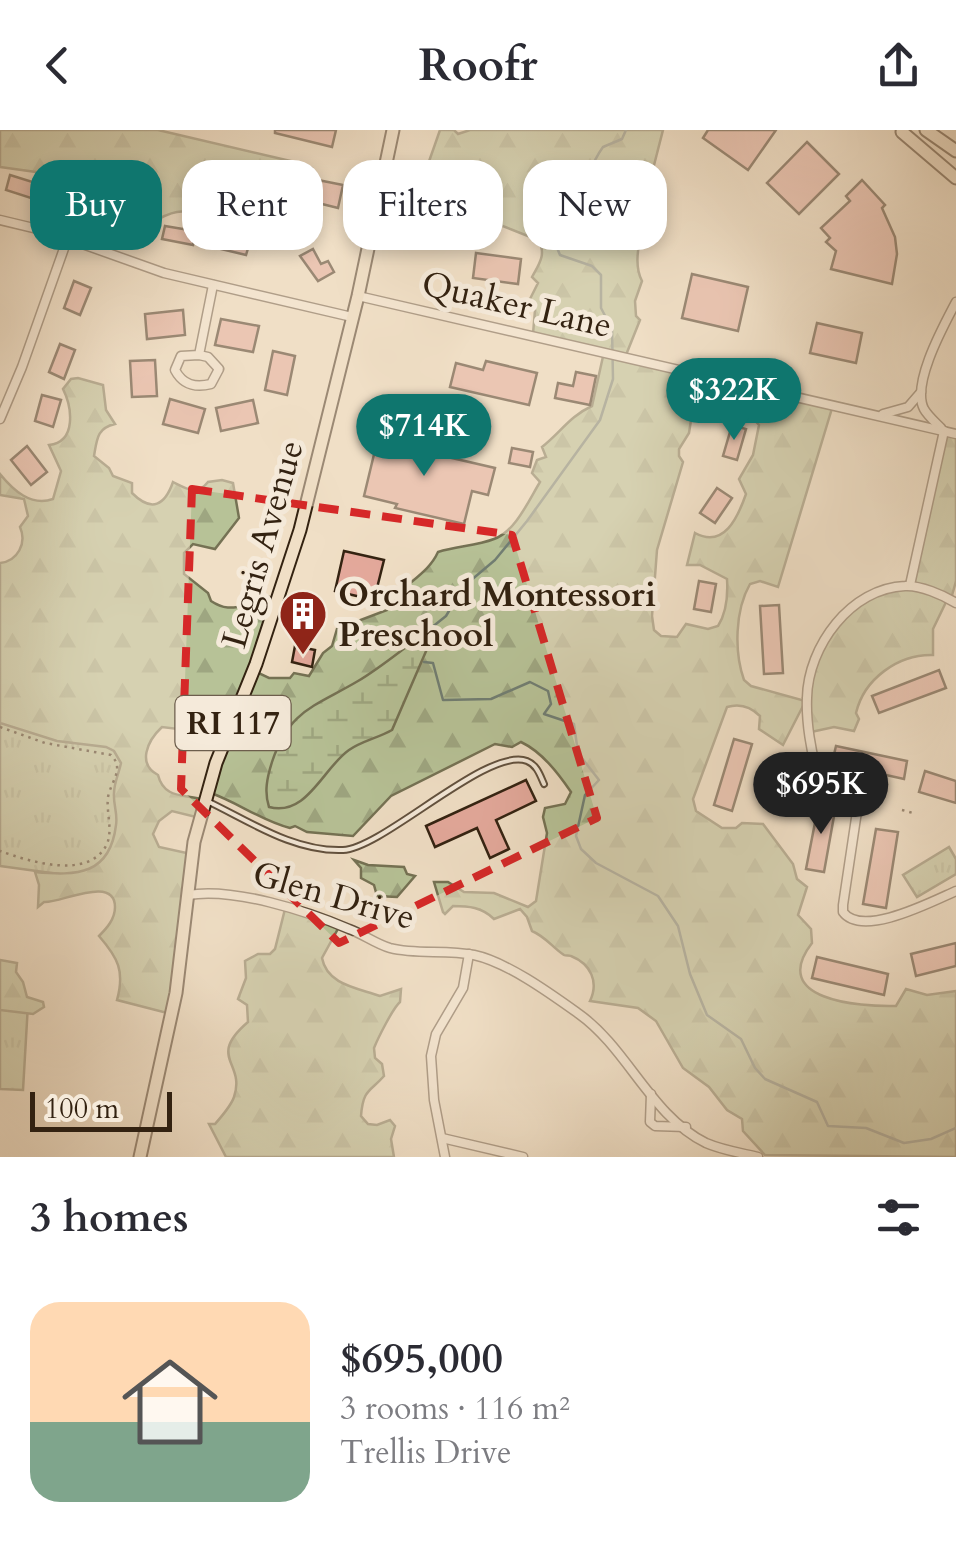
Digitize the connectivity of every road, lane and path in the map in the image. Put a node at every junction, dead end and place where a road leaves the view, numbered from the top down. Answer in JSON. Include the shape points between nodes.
{"nodes":[{"id":1,"x":393,"y":130,"type":"edge"},
{"id":2,"x":926,"y":130,"type":"edge"},
{"id":3,"x":901,"y":131,"type":"edge"},
{"id":4,"x":956,"y":151,"type":"edge"},
{"id":5,"x":956,"y":170,"type":"edge"},
{"id":6,"x":956,"y":178,"type":"edge"},
{"id":7,"x":0,"y":220,"type":"edge"},
{"id":8,"x":30,"y":227,"type":"edge"},
{"id":9,"x":63,"y":250,"type":"edge"},
{"id":10,"x":96,"y":250,"type":"edge"},
{"id":11,"x":213,"y":285,"type":"junction"},
{"id":12,"x":358,"y":296,"type":"junction"},
{"id":13,"x":956,"y":302,"type":"edge"},
{"id":14,"x":352,"y":318,"type":"junction"},
{"id":15,"x":199,"y":355,"type":"junction"},
{"id":16,"x":921,"y":392,"type":"junction"},
{"id":17,"x":871,"y":414,"type":"junction"},
{"id":18,"x":0,"y":419,"type":"edge"},
{"id":19,"x":944,"y":431,"type":"junction"},
{"id":20,"x":956,"y":434,"type":"edge"},
{"id":21,"x":910,"y":585,"type":"junction"},
{"id":22,"x":956,"y":603,"type":"edge"},
{"id":23,"x":0,"y":728,"type":"edge"},
{"id":24,"x":544,"y":784,"type":"dead end"},
{"id":25,"x":206,"y":800,"type":"junction"},
{"id":26,"x":902,"y":810,"type":"dead end"},
{"id":27,"x":912,"y":813,"type":"dead end"},
{"id":28,"x":0,"y":851,"type":"edge"},
{"id":29,"x":956,"y":892,"type":"edge"},
{"id":30,"x":188,"y":895,"type":"junction"},
{"id":31,"x":469,"y":954,"type":"junction"},
{"id":32,"x":652,"y":1094,"type":"junction"},
{"id":33,"x":686,"y":1127,"type":"junction"},
{"id":34,"x":442,"y":1138,"type":"junction"},
{"id":35,"x":140,"y":1157,"type":"edge"},
{"id":36,"x":445,"y":1157,"type":"edge"},
{"id":37,"x":523,"y":1157,"type":"edge"},
{"id":38,"x":758,"y":1157,"type":"edge"}],
"edges":[{"from":1,"to":12,"type":"main road","number":"RI 117"},
{"from":2,"to":4,"type":"main road"},
{"from":3,"to":5,"type":"main road"},
{"from":3,"to":6,"type":"main road"},
{"from":7,"to":8,"type":"street"},
{"from":9,"to":18,"type":"street"},
{"from":10,"to":11,"type":"street"},
{"from":11,"to":14,"type":"street"},
{"from":11,"to":15,"type":"street"},
{"from":12,"to":14,"type":"main road","name":"Legris Avenue","number":"RI 117"},
{"from":12,"to":17,"type":"street","name":"Quaker Lane"},
{"from":13,"to":16,"type":"street"},
{"from":14,"to":25,"type":"main road","name":"Legris Avenue","number":"RI 117","via":[[287,573]]},
{"from":15,"to":15,"type":"street","via":[[181,356],[175,370],[182,381],[211,384],[219,373],[215,362]]},
{"from":16,"to":17,"type":"street","via":[[901,411]]},
{"from":16,"to":19,"type":"street","via":[[925,411]]},
{"from":17,"to":19,"type":"street","name":"Quaker Lane"},
{"from":19,"to":20,"type":"street","name":"Quaker Lane"},
{"from":19,"to":21,"type":"street"},
{"from":21,"to":22,"type":"street"},
{"from":21,"to":29,"type":"street","via":[[860,602],[820,646],[806,698],[814,761],[823,783],[860,798],[842,912],[848,919],[876,921]]},
{"from":23,"to":28,"type":"path","via":[[111,755],[117,770],[108,800],[108,841],[93,860],[38,864]]},
{"from":24,"to":25,"type":"lane","via":[[530,762],[504,761],[362,845],[340,850],[283,838]]},
{"from":25,"to":30,"type":"main road","name":"Legris Avenue","number":"RI 117"},
{"from":26,"to":27,"type":"path"},
{"from":30,"to":31,"type":"street","name":"Glen Drive","via":[[231,894],[312,914],[388,948]]},
{"from":30,"to":35,"type":"main road","name":"Legris Avenue","number":"RI 117","via":[[172,1019]]},
{"from":31,"to":32,"type":"street","name":"Glen Drive","via":[[494,961],[580,1015]]},
{"from":31,"to":34,"type":"street","via":[[463,988],[432,1044]]},
{"from":32,"to":33,"type":"street","name":"Glen Drive"},
{"from":32,"to":33,"type":"street","name":"Glen Drive","via":[[650,1122]]},
{"from":33,"to":38,"type":"street","name":"Glen Drive","via":[[706,1142]]},
{"from":34,"to":36,"type":"street"},
{"from":34,"to":37,"type":"street"}]}
